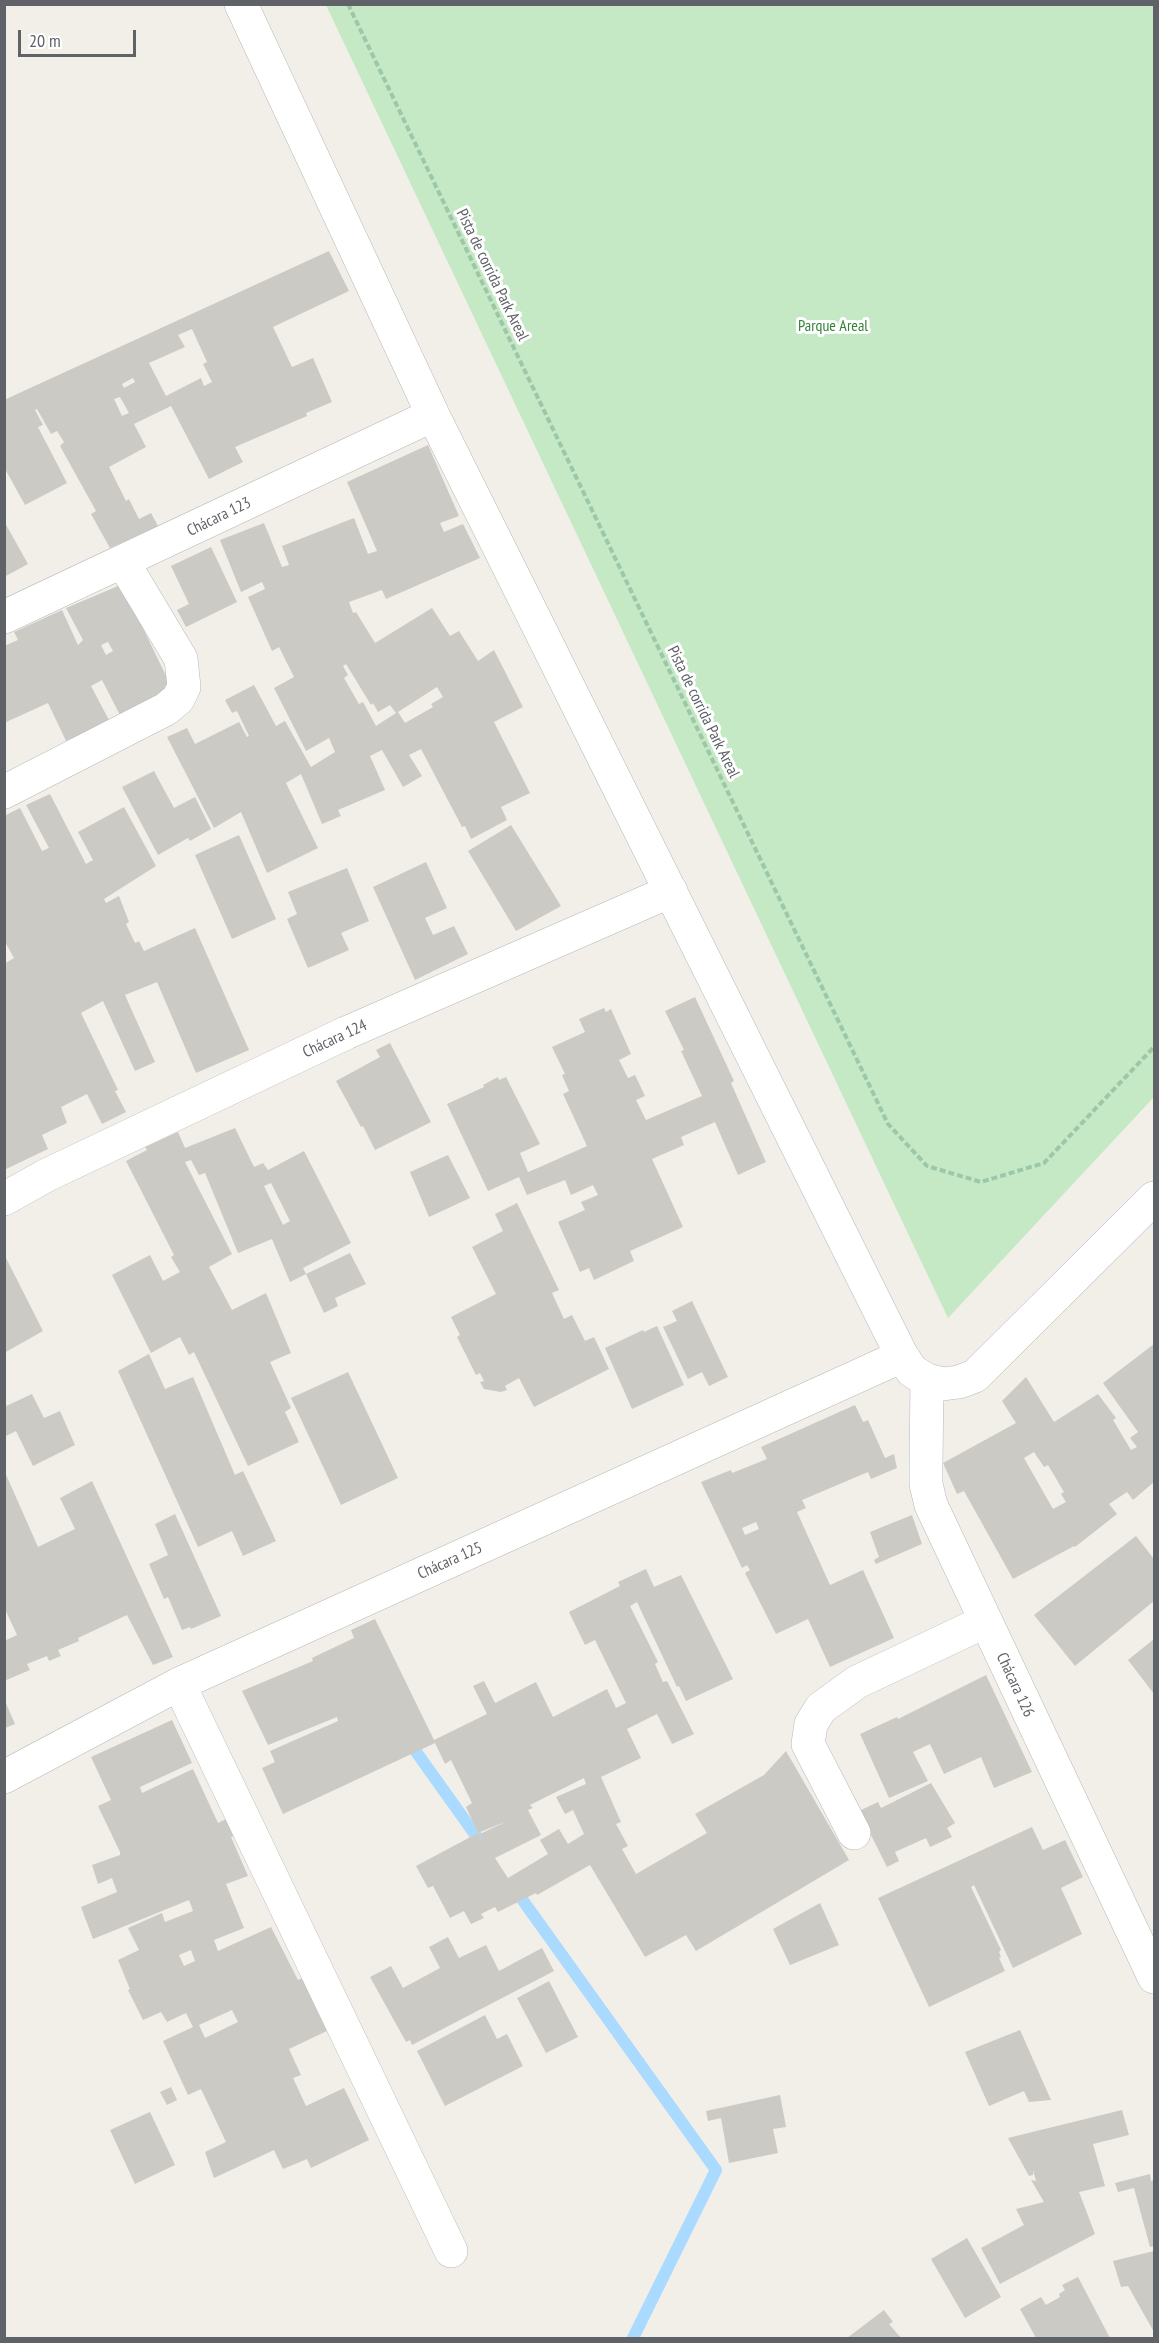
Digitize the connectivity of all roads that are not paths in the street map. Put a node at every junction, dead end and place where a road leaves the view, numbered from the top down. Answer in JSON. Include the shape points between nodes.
{"nodes":[{"id":1,"x":241,"y":4,"type":"edge"},
{"id":2,"x":433,"y":415,"type":"junction"},
{"id":3,"x":123,"y":562,"type":"junction"},
{"id":4,"x":4,"y":617,"type":"edge"},
{"id":5,"x":4,"y":792,"type":"edge"},
{"id":6,"x":671,"y":891,"type":"junction"},
{"id":7,"x":1155,"y":1198,"type":"edge"},
{"id":8,"x":4,"y":1199,"type":"edge"},
{"id":9,"x":902,"y":1356,"type":"junction"},
{"id":10,"x":927,"y":1380,"type":"junction"},
{"id":11,"x":986,"y":1621,"type":"junction"},
{"id":12,"x":179,"y":1684,"type":"junction"},
{"id":13,"x":4,"y":1777,"type":"edge"},
{"id":14,"x":854,"y":1833,"type":"dead end"},
{"id":15,"x":1155,"y":1977,"type":"edge"},
{"id":16,"x":451,"y":2251,"type":"dead end"}],
"edges":[{"from":1,"to":2,"type":"street"},
{"from":2,"to":3,"type":"street","name":"Chácara 123"},
{"from":2,"to":6,"type":"street"},
{"from":3,"to":4,"type":"street","name":"Chácara 123"},
{"from":3,"to":5,"type":"street","via":[[181,659],[184,687],[178,699],[157,714]]},
{"from":6,"to":8,"type":"street","name":"Chácara 124","via":[[346,1034]]},
{"from":6,"to":9,"type":"street"},
{"from":7,"to":10,"type":"street","via":[[975,1376],[943,1384]]},
{"from":9,"to":10,"type":"street","via":[[912,1371]]},
{"from":9,"to":12,"type":"street","name":"Chácara 125"},
{"from":10,"to":11,"type":"street","name":"Chácara 126","via":[[926,1475],[931,1505]]},
{"from":11,"to":14,"type":"street","via":[[857,1682],[820,1708],[811,1724],[808,1744]]},
{"from":11,"to":15,"type":"street","name":"Chácara 126"},
{"from":12,"to":13,"type":"street","name":"Chácara 125"},
{"from":12,"to":16,"type":"street"}]}
